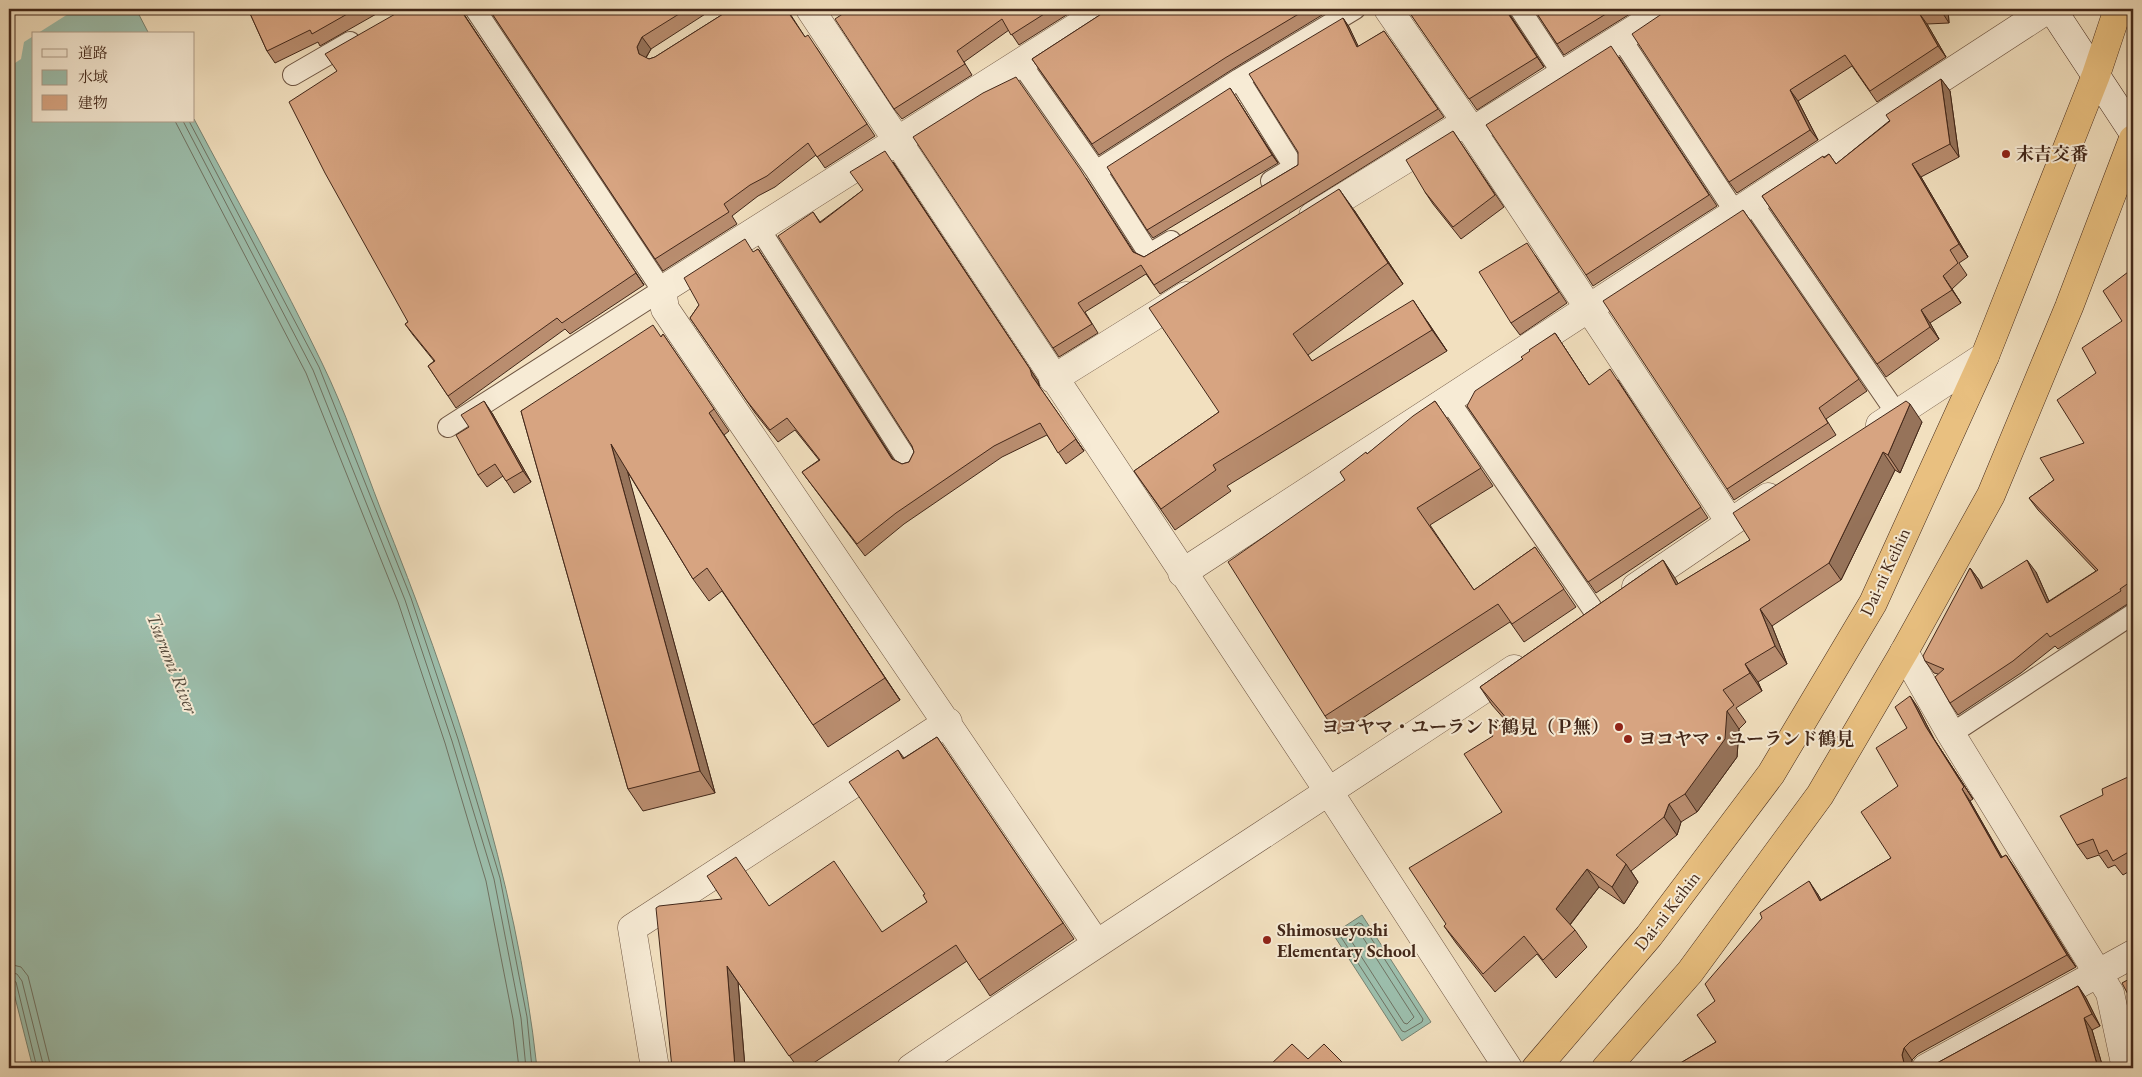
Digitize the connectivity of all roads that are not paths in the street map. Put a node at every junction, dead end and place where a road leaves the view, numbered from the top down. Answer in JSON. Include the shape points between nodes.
{"nodes":[{"id":1,"x":475,"y":9,"type":"edge"},
{"id":2,"x":810,"y":9,"type":"edge"},
{"id":3,"x":1105,"y":9,"type":"edge"},
{"id":4,"x":1354,"y":9,"type":"edge"},
{"id":5,"x":1388,"y":9,"type":"edge"},
{"id":6,"x":1520,"y":9,"type":"edge"},
{"id":7,"x":1667,"y":9,"type":"edge"},
{"id":8,"x":2050,"y":9,"type":"edge"},
{"id":9,"x":2118,"y":9,"type":"edge"},
{"id":10,"x":367,"y":32,"type":"edge"},
{"id":11,"x":1620,"y":37,"type":"junction"},
{"id":12,"x":1020,"y":62,"type":"junction"},
{"id":13,"x":1562,"y":73,"type":"junction"},
{"id":14,"x":293,"y":75,"type":"dead end"},
{"id":15,"x":2096,"y":75,"type":"junction"},
{"id":16,"x":1239,"y":79,"type":"junction"},
{"id":17,"x":1469,"y":126,"type":"junction"},
{"id":18,"x":2133,"y":132,"type":"edge"},
{"id":19,"x":2133,"y":139,"type":"edge"},
{"id":20,"x":896,"y":140,"type":"junction"},
{"id":21,"x":1096,"y":171,"type":"junction"},
{"id":22,"x":1251,"y":193,"type":"edge"},
{"id":23,"x":1743,"y":207,"type":"junction"},
{"id":24,"x":759,"y":228,"type":"junction"},
{"id":25,"x":1289,"y":232,"type":"edge"},
{"id":26,"x":1183,"y":234,"type":"edge"},
{"id":27,"x":1205,"y":284,"type":"edge"},
{"id":28,"x":662,"y":290,"type":"junction"},
{"id":29,"x":1588,"y":307,"type":"junction"},
{"id":30,"x":1985,"y":356,"type":"junction"},
{"id":31,"x":1054,"y":379,"type":"junction"},
{"id":32,"x":1448,"y":399,"type":"junction"},
{"id":33,"x":1897,"y":414,"type":"junction"},
{"id":34,"x":448,"y":427,"type":"dead end"},
{"id":35,"x":1855,"y":441,"type":"edge"},
{"id":36,"x":910,"y":464,"type":"edge"},
{"id":37,"x":1788,"y":484,"type":"edge"},
{"id":38,"x":1730,"y":522,"type":"junction"},
{"id":39,"x":1182,"y":573,"type":"junction"},
{"id":40,"x":2133,"y":614,"type":"edge"},
{"id":41,"x":1588,"y":620,"type":"joint"},
{"id":42,"x":1904,"y":652,"type":"junction"},
{"id":43,"x":1538,"y":653,"type":"edge"},
{"id":44,"x":948,"y":722,"type":"junction"},
{"id":45,"x":1950,"y":734,"type":"junction"},
{"id":46,"x":1329,"y":792,"type":"junction"},
{"id":47,"x":1096,"y":942,"type":"junction"},
{"id":48,"x":2133,"y":954,"type":"edge"},
{"id":49,"x":2097,"y":972,"type":"junction"},
{"id":50,"x":655,"y":1068,"type":"edge"},
{"id":51,"x":911,"y":1068,"type":"edge"},
{"id":52,"x":1508,"y":1068,"type":"edge"},
{"id":53,"x":1536,"y":1068,"type":"edge"},
{"id":54,"x":1606,"y":1068,"type":"edge"},
{"id":55,"x":1926,"y":1068,"type":"edge"},
{"id":56,"x":2126,"y":1068,"type":"edge"}],
"edges":[{"from":1,"to":28,"type":"lane"},
{"from":2,"to":20,"type":"street"},
{"from":3,"to":12,"type":"street"},
{"from":4,"to":16,"type":"lane"},
{"from":5,"to":17,"type":"street"},
{"from":6,"to":13,"type":"lane"},
{"from":7,"to":11,"type":"street"},
{"from":8,"to":15,"type":"street"},
{"from":8,"to":23,"type":"street"},
{"from":9,"to":15,"type":"highway","name":"Dai-ni Keihin"},
{"from":10,"to":14,"type":"lane"},
{"from":11,"to":13,"type":"street"},
{"from":11,"to":23,"type":"lane"},
{"from":12,"to":20,"type":"street"},
{"from":12,"to":21,"type":"lane"},
{"from":13,"to":17,"type":"street"},
{"from":15,"to":18,"type":"street"},
{"from":15,"to":30,"type":"highway","name":"Dai-ni Keihin"},
{"from":16,"to":21,"type":"lane"},
{"from":16,"to":22,"type":"lane","via":[[1294,167]]},
{"from":17,"to":25,"type":"street"},
{"from":17,"to":29,"type":"street"},
{"from":19,"to":42,"type":"highway","via":[[2069,307],[1991,495]]},
{"from":20,"to":24,"type":"street"},
{"from":20,"to":31,"type":"street"},
{"from":21,"to":26,"type":"lane","via":[[1149,254]]},
{"from":23,"to":29,"type":"street"},
{"from":23,"to":33,"type":"lane"},
{"from":24,"to":28,"type":"street"},
{"from":24,"to":36,"type":"lane"},
{"from":27,"to":31,"type":"street"},
{"from":28,"to":34,"type":"lane"},
{"from":28,"to":44,"type":"street","via":[[665,309]]},
{"from":29,"to":32,"type":"street"},
{"from":29,"to":38,"type":"street"},
{"from":30,"to":33,"type":"street"},
{"from":30,"to":53,"type":"highway","name":"Dai-ni Keihin","via":[[1873,603],[1771,774],[1649,936]]},
{"from":31,"to":39,"type":"street"},
{"from":32,"to":39,"type":"street"},
{"from":32,"to":41,"type":"lane"},
{"from":33,"to":35,"type":"street"},
{"from":37,"to":38,"type":"street"},
{"from":38,"to":41,"type":"street"},
{"from":39,"to":46,"type":"street"},
{"from":40,"to":45,"type":"lane"},
{"from":42,"to":45,"type":"street"},
{"from":42,"to":54,"type":"highway","via":[[1820,795],[1690,972]]},
{"from":43,"to":46,"type":"street"},
{"from":44,"to":47,"type":"street"},
{"from":44,"to":50,"type":"street","via":[[632,928]]},
{"from":45,"to":49,"type":"street"},
{"from":46,"to":47,"type":"street"},
{"from":46,"to":52,"type":"street"},
{"from":47,"to":51,"type":"street"},
{"from":48,"to":49,"type":"street"},
{"from":49,"to":55,"type":"street"},
{"from":49,"to":56,"type":"street","via":[[2110,993]]}]}
